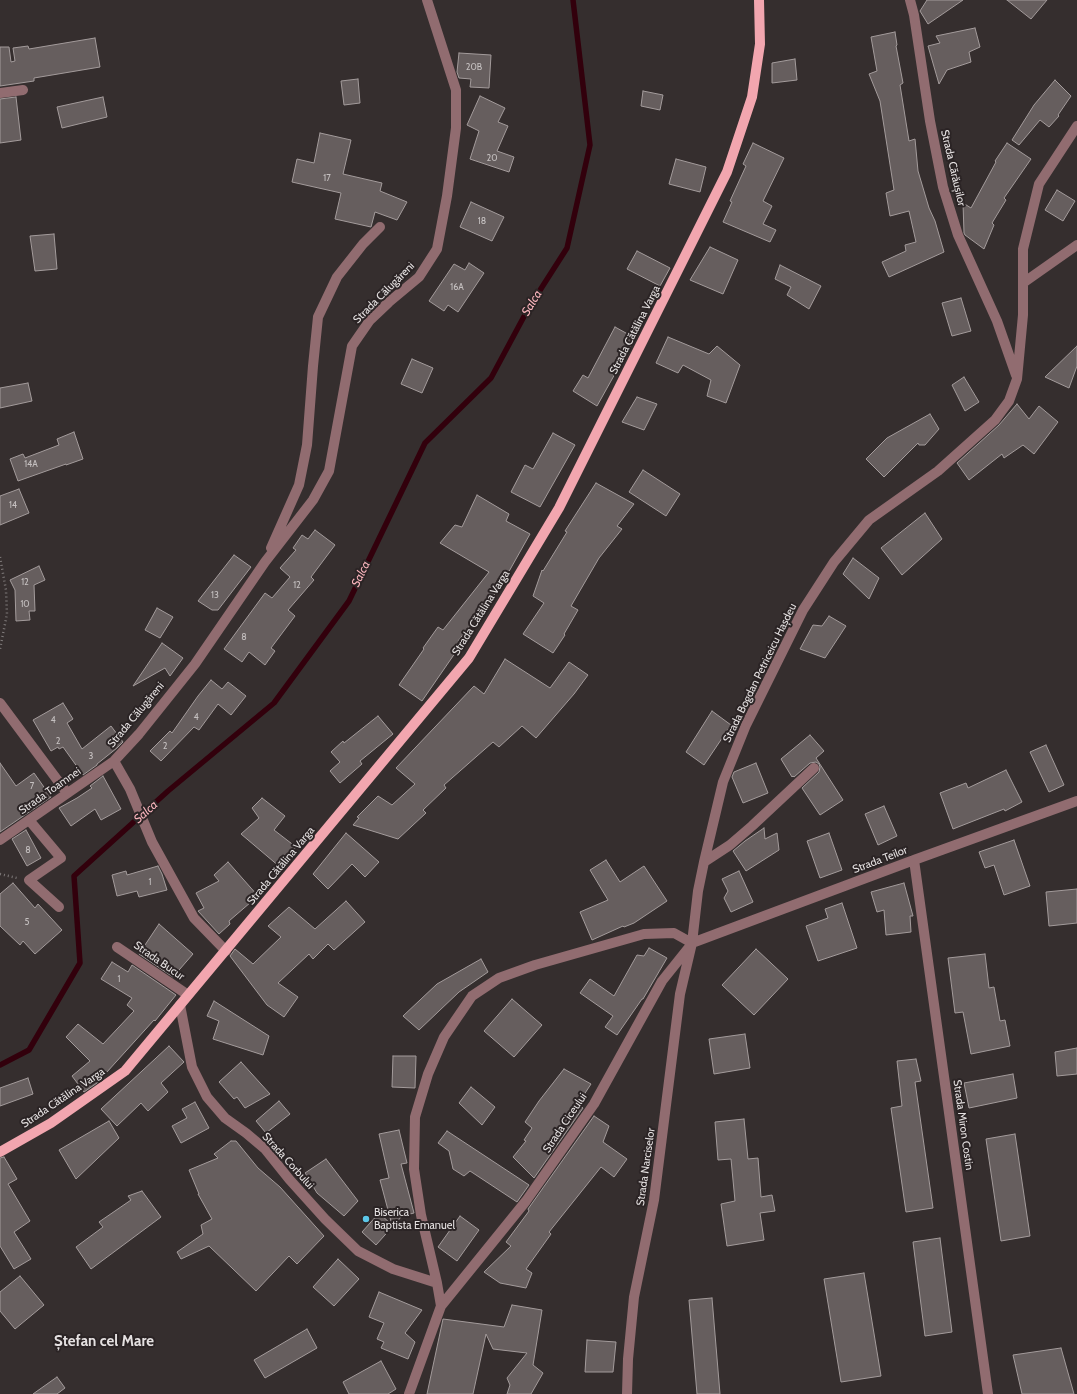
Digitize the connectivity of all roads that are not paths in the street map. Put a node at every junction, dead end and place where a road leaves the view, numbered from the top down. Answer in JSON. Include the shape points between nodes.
{"nodes":[{"id":1,"x":427,"y":0,"type":"edge"},
{"id":2,"x":759,"y":0,"type":"edge"},
{"id":3,"x":910,"y":0,"type":"edge"},
{"id":4,"x":23,"y":90,"type":"dead end"},
{"id":5,"x":0,"y":93,"type":"edge"},
{"id":6,"x":1077,"y":126,"type":"edge"},
{"id":7,"x":380,"y":227,"type":"dead end"},
{"id":8,"x":1077,"y":245,"type":"edge"},
{"id":9,"x":1023,"y":283,"type":"junction"},
{"id":10,"x":1017,"y":379,"type":"junction"},
{"id":11,"x":264,"y":562,"type":"junction"},
{"id":12,"x":0,"y":703,"type":"edge"},
{"id":13,"x":114,"y":761,"type":"junction"},
{"id":14,"x":814,"y":768,"type":"dead end"},
{"id":15,"x":67,"y":793,"type":"junction"},
{"id":16,"x":1077,"y":801,"type":"edge"},
{"id":17,"x":29,"y":820,"type":"junction"},
{"id":18,"x":0,"y":840,"type":"edge"},
{"id":19,"x":914,"y":860,"type":"junction"},
{"id":20,"x":704,"y":862,"type":"junction"},
{"id":21,"x":59,"y":907,"type":"dead end"},
{"id":22,"x":692,"y":943,"type":"junction"},
{"id":23,"x":117,"y":947,"type":"dead end"},
{"id":24,"x":226,"y":951,"type":"junction"},
{"id":25,"x":188,"y":996,"type":"junction"},
{"id":26,"x":180,"y":1005,"type":"junction"},
{"id":27,"x":0,"y":1152,"type":"edge"},
{"id":28,"x":437,"y":1283,"type":"junction"},
{"id":29,"x":441,"y":1306,"type":"junction"},
{"id":30,"x":409,"y":1394,"type":"edge"},
{"id":31,"x":627,"y":1394,"type":"edge"},
{"id":32,"x":988,"y":1394,"type":"edge"}],
"edges":[{"from":1,"to":11,"type":"street","name":"Strada Călugăreni","via":[[456,90],[456,128],[437,249],[419,277],[370,320],[352,346],[328,471],[313,500]]},
{"from":2,"to":24,"type":"main road","name":"Strada Cătălina Varga","via":[[760,44],[752,97],[727,172],[559,508],[469,658]]},
{"from":3,"to":10,"type":"street","name":"Strada Cărăușilor","via":[[943,187],[958,235],[997,321]]},
{"from":4,"to":5,"type":"street"},
{"from":6,"to":9,"type":"street","name":"Strada Bogdan Petriceicu Hașdeu","via":[[1039,184],[1023,248]]},
{"from":7,"to":11,"type":"street","name":"Strada Călugăreni","via":[[337,277],[318,317],[307,445],[299,485]]},
{"from":8,"to":9,"type":"street"},
{"from":9,"to":10,"type":"street","name":"Strada Bogdan Petriceicu Hașdeu","via":[[1023,316]]},
{"from":10,"to":20,"type":"street","name":"Strada Bogdan Petriceicu Hașdeu","via":[[1009,402],[995,420],[938,471],[869,520],[834,562],[802,610],[746,725],[722,782]]},
{"from":11,"to":13,"type":"street","name":"Strada Călugăreni","via":[[195,664]]},
{"from":12,"to":15,"type":"street"},
{"from":13,"to":15,"type":"street","name":"Strada Toamnei"},
{"from":13,"to":24,"type":"street","name":"Strada Călugăreni","via":[[130,789],[152,842],[194,918]]},
{"from":14,"to":20,"type":"street","via":[[730,845]]},
{"from":15,"to":17,"type":"street","name":"Strada Toamnei"},
{"from":16,"to":19,"type":"street","name":"Strada Teilor"},
{"from":17,"to":18,"type":"street","name":"Strada Toamnei"},
{"from":17,"to":21,"type":"street","via":[[61,858],[29,880]]},
{"from":19,"to":22,"type":"street","name":"Strada Teilor"},
{"from":19,"to":32,"type":"street","name":"Strada Miron Costin"},
{"from":20,"to":22,"type":"street","name":"Strada Bogdan Petriceicu Hașdeu"},
{"from":22,"to":28,"type":"street","via":[[674,933],[644,934],[499,978],[472,996],[444,1037],[428,1074],[415,1116],[414,1169],[421,1214]]},
{"from":22,"to":29,"type":"street","name":"Strada Ciceului","via":[[662,981],[594,1104],[531,1194]]},
{"from":22,"to":31,"type":"street","name":"Strada Narciselor","via":[[680,994],[654,1200],[634,1297]]},
{"from":23,"to":25,"type":"street","name":"Strada Bucur"},
{"from":24,"to":25,"type":"main road","name":"Strada Cătălina Varga"},
{"from":25,"to":26,"type":"main road","name":"Strada Cătălina Varga"},
{"from":26,"to":27,"type":"main road","name":"Strada Cătălina Varga","via":[[125,1071],[51,1123]]},
{"from":26,"to":28,"type":"street","name":"Strada Corbului","via":[[192,1067],[207,1097],[225,1118],[265,1149],[325,1219],[358,1251],[393,1269]]},
{"from":28,"to":29,"type":"street"},
{"from":29,"to":30,"type":"street"}]}
